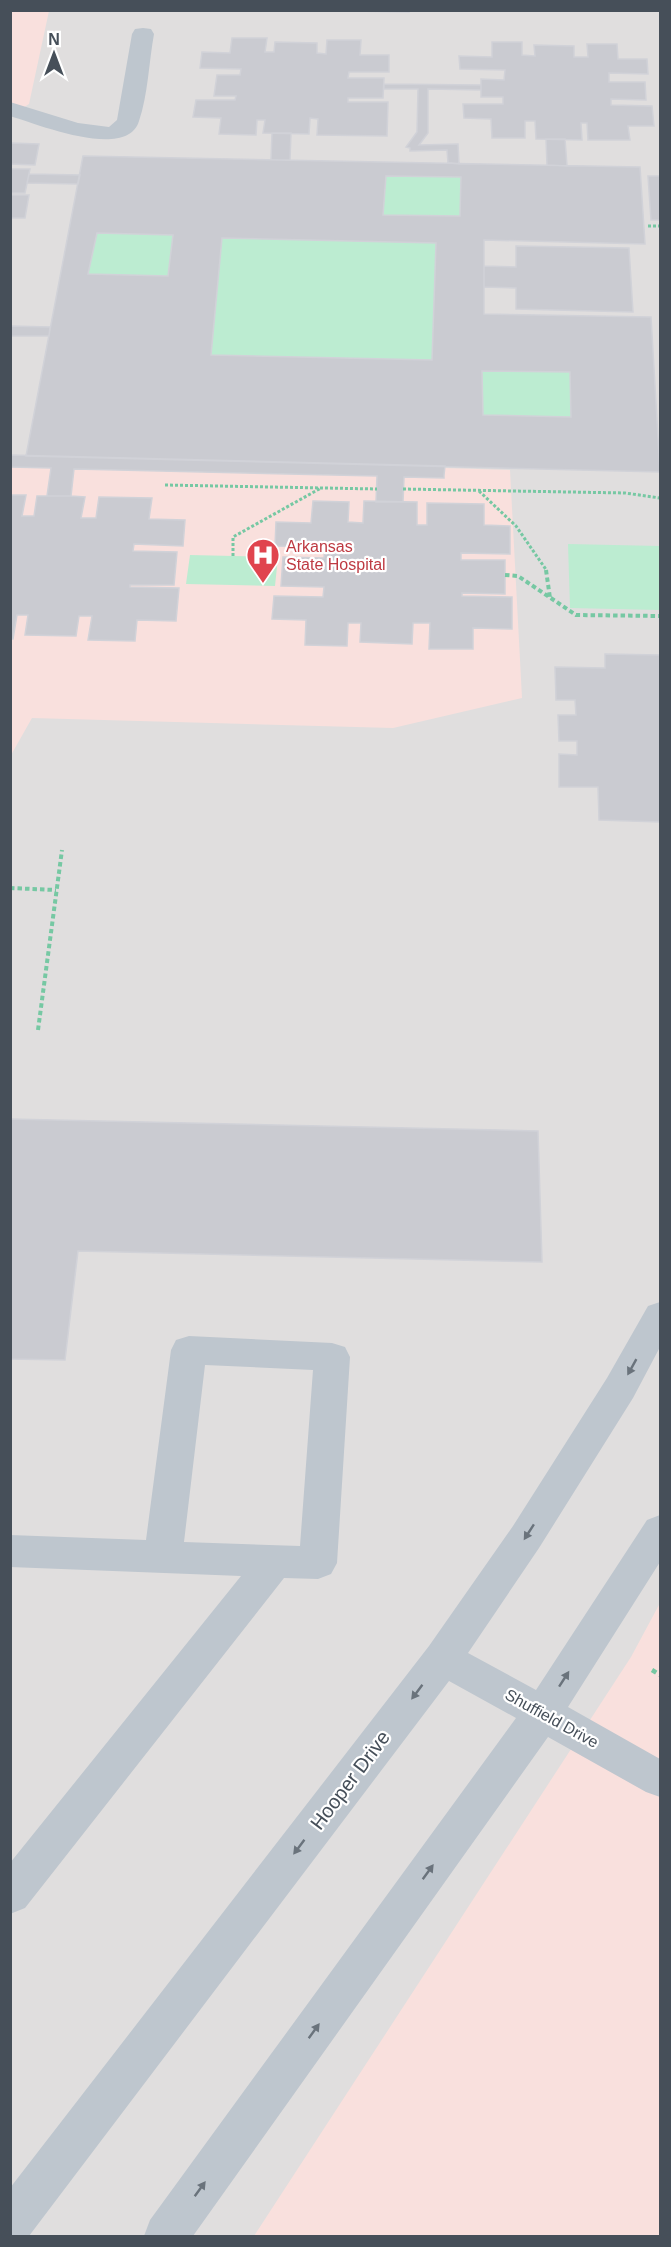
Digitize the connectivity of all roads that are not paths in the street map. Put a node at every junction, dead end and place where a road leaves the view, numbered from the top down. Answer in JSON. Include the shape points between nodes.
{"nodes":[{"id":1,"x":143,"y":34,"type":"dead end"},
{"id":2,"x":10,"y":109,"type":"edge"},
{"id":3,"x":660,"y":1316,"type":"edge"},
{"id":4,"x":660,"y":1531,"type":"edge"},
{"id":5,"x":10,"y":1551,"type":"edge"},
{"id":6,"x":163,"y":1556,"type":"junction"},
{"id":7,"x":275,"y":1561,"type":"junction"},
{"id":8,"x":443,"y":1658,"type":"junction"},
{"id":9,"x":543,"y":1712,"type":"junction"},
{"id":10,"x":660,"y":1779,"type":"edge"},
{"id":11,"x":10,"y":1895,"type":"edge"},
{"id":12,"x":10,"y":2225,"type":"edge"},
{"id":13,"x":166,"y":2236,"type":"edge"}],
"edges":[{"from":1,"to":2,"type":"street","via":[[128,123],[113,134],[75,129]]},
{"from":3,"to":8,"type":"street","name":"Hooper Drive","one_way":true,"via":[[620,1388]]},
{"from":9,"to":4,"type":"street","one_way":true},
{"from":5,"to":6,"type":"street"},
{"from":6,"to":7,"type":"street"},
{"from":6,"to":7,"type":"street","via":[[189,1350],[332,1357],[318,1563]]},
{"from":7,"to":11,"type":"street"},
{"from":8,"to":9,"type":"street","name":"Shuffield Drive"},
{"from":8,"to":12,"type":"street","name":"Hooper Drive","one_way":true},
{"from":9,"to":10,"type":"street","name":"Shuffield Drive"},
{"from":13,"to":9,"type":"street","one_way":true}]}
